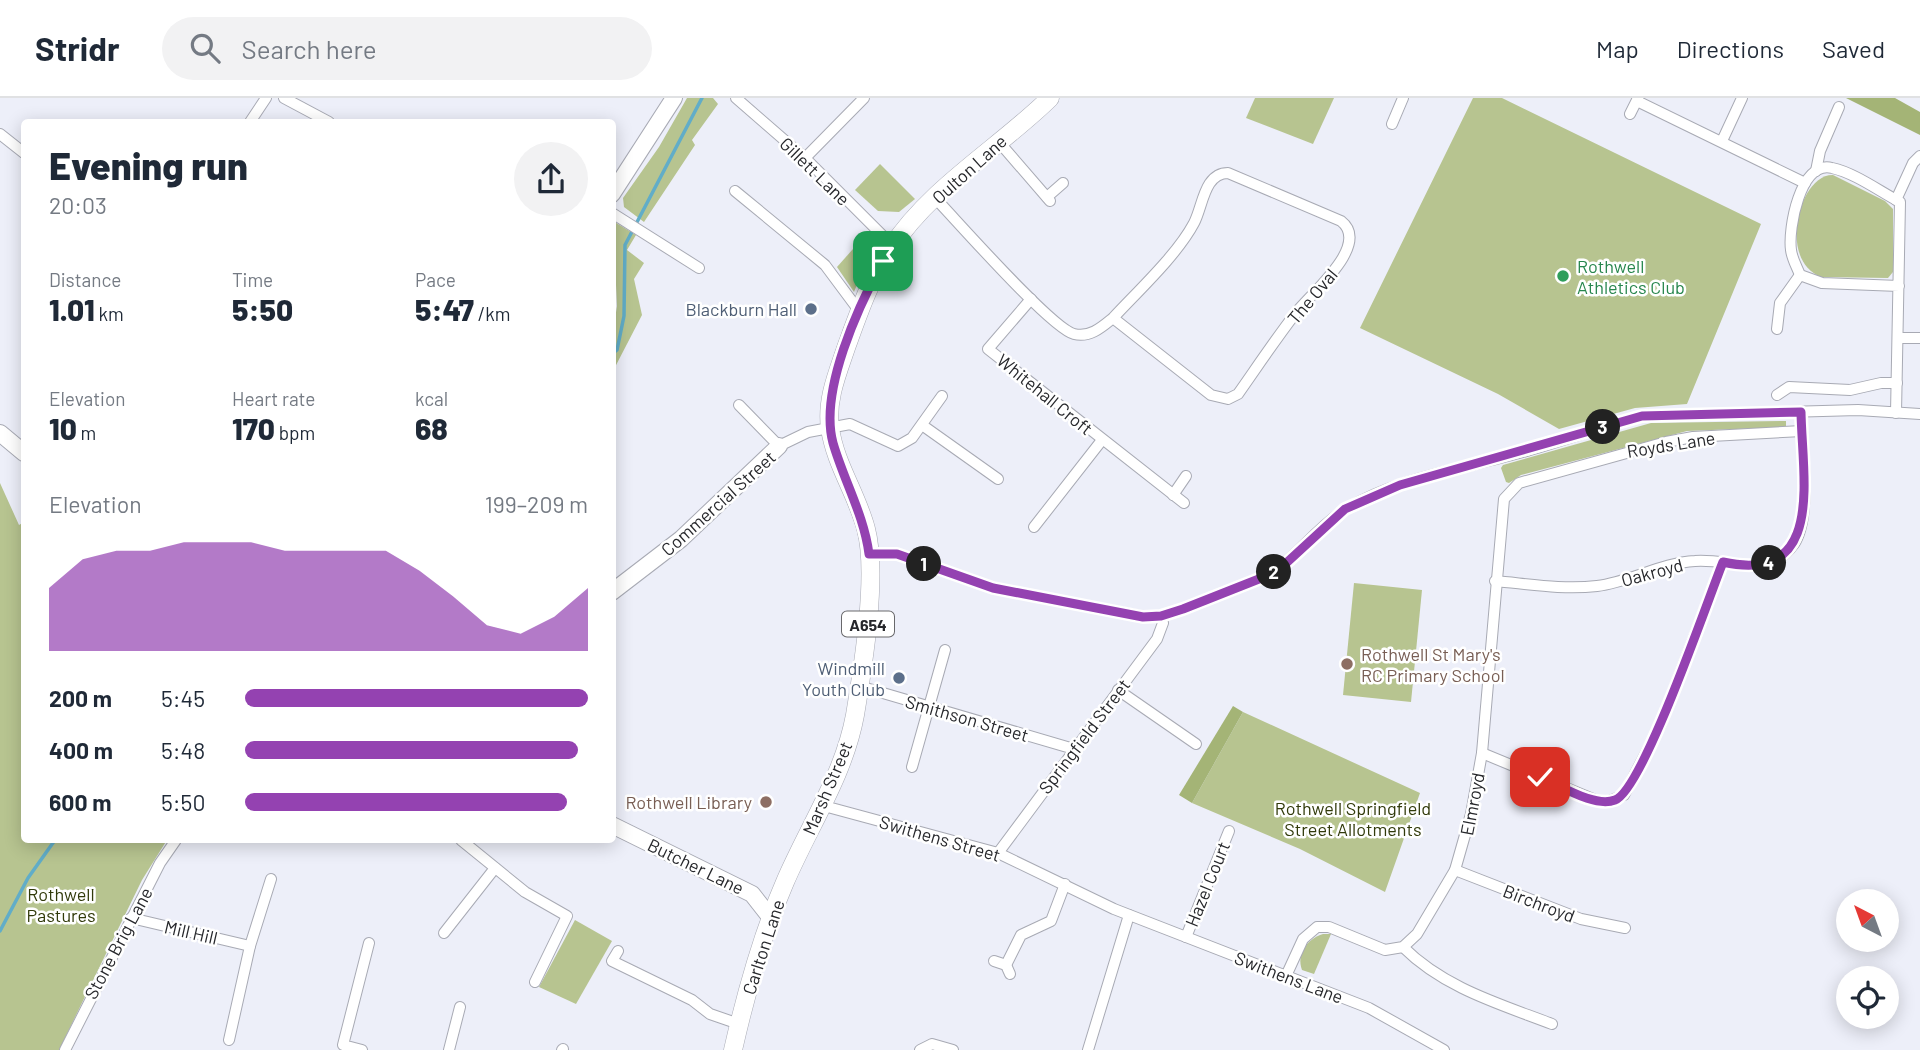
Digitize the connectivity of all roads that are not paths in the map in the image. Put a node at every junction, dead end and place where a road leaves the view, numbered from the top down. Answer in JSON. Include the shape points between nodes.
{"nodes":[{"id":1,"x":266,"y":98,"type":"edge"},
{"id":2,"x":284,"y":98,"type":"edge"},
{"id":3,"x":674,"y":98,"type":"edge"},
{"id":4,"x":736,"y":98,"type":"edge"},
{"id":5,"x":864,"y":98,"type":"edge"},
{"id":6,"x":1050,"y":98,"type":"edge"},
{"id":7,"x":1403,"y":98,"type":"edge"},
{"id":8,"x":1742,"y":98,"type":"edge"},
{"id":9,"x":1638,"y":99,"type":"edge"},
{"id":10,"x":1839,"y":107,"type":"dead end"},
{"id":11,"x":1630,"y":114,"type":"dead end"},
{"id":12,"x":252,"y":119,"type":"edge"},
{"id":13,"x":323,"y":119,"type":"edge"},
{"id":14,"x":1392,"y":124,"type":"dead end"},
{"id":15,"x":0,"y":134,"type":"edge"},
{"id":16,"x":1721,"y":141,"type":"junction"},
{"id":17,"x":999,"y":142,"type":"junction"},
{"id":18,"x":21,"y":151,"type":"edge"},
{"id":19,"x":1917,"y":153,"type":"edge"},
{"id":20,"x":805,"y":158,"type":"junction"},
{"id":21,"x":1816,"y":171,"type":"junction"},
{"id":22,"x":1063,"y":183,"type":"dead end"},
{"id":23,"x":1805,"y":183,"type":"junction"},
{"id":24,"x":616,"y":188,"type":"edge"},
{"id":25,"x":735,"y":191,"type":"dead end"},
{"id":26,"x":936,"y":199,"type":"junction"},
{"id":27,"x":1896,"y":200,"type":"junction"},
{"id":28,"x":616,"y":215,"type":"edge"},
{"id":29,"x":892,"y":245,"type":"junction"},
{"id":30,"x":699,"y":268,"type":"dead end"},
{"id":31,"x":1800,"y":275,"type":"junction"},
{"id":32,"x":1899,"y":286,"type":"junction"},
{"id":33,"x":1031,"y":299,"type":"junction"},
{"id":34,"x":860,"y":312,"type":"junction"},
{"id":35,"x":1112,"y":318,"type":"junction"},
{"id":36,"x":1777,"y":329,"type":"dead end"},
{"id":37,"x":1898,"y":338,"type":"junction"},
{"id":38,"x":1920,"y":338,"type":"edge"},
{"id":39,"x":978,"y":340,"type":"dead end"},
{"id":40,"x":988,"y":349,"type":"junction"},
{"id":41,"x":1897,"y":383,"type":"junction"},
{"id":42,"x":1777,"y":395,"type":"dead end"},
{"id":43,"x":942,"y":396,"type":"dead end"},
{"id":44,"x":739,"y":405,"type":"dead end"},
{"id":45,"x":1801,"y":412,"type":"junction"},
{"id":46,"x":1896,"y":412,"type":"junction"},
{"id":47,"x":1920,"y":414,"type":"edge"},
{"id":48,"x":922,"y":425,"type":"junction"},
{"id":49,"x":830,"y":427,"type":"junction"},
{"id":50,"x":1802,"y":431,"type":"junction"},
{"id":51,"x":0,"y":433,"type":"edge"},
{"id":52,"x":1102,"y":440,"type":"junction"},
{"id":53,"x":779,"y":446,"type":"junction"},
{"id":54,"x":21,"y":449,"type":"edge"},
{"id":55,"x":1186,"y":476,"type":"dead end"},
{"id":56,"x":998,"y":479,"type":"dead end"},
{"id":57,"x":1507,"y":494,"type":"joint"},
{"id":58,"x":1173,"y":495,"type":"junction"},
{"id":59,"x":1184,"y":503,"type":"dead end"},
{"id":60,"x":1034,"y":527,"type":"dead end"},
{"id":61,"x":869,"y":554,"type":"junction"},
{"id":62,"x":1723,"y":562,"type":"junction"},
{"id":63,"x":1495,"y":581,"type":"junction"},
{"id":64,"x":616,"y":589,"type":"edge"},
{"id":65,"x":1161,"y":616,"type":"junction"},
{"id":66,"x":945,"y":650,"type":"dead end"},
{"id":67,"x":859,"y":686,"type":"junction"},
{"id":68,"x":1118,"y":690,"type":"junction"},
{"id":69,"x":930,"y":707,"type":"junction"},
{"id":70,"x":1196,"y":744,"type":"dead end"},
{"id":71,"x":1074,"y":749,"type":"junction"},
{"id":72,"x":1482,"y":753,"type":"junction"},
{"id":73,"x":912,"y":767,"type":"dead end"},
{"id":74,"x":824,"y":806,"type":"junction"},
{"id":75,"x":616,"y":827,"type":"edge"},
{"id":76,"x":1229,"y":831,"type":"dead end"},
{"id":77,"x":174,"y":843,"type":"edge"},
{"id":78,"x":465,"y":843,"type":"edge"},
{"id":79,"x":801,"y":847,"type":"joint"},
{"id":80,"x":998,"y":853,"type":"junction"},
{"id":81,"x":495,"y":868,"type":"junction"},
{"id":82,"x":1455,"y":870,"type":"junction"},
{"id":83,"x":271,"y":879,"type":"dead end"},
{"id":84,"x":1065,"y":884,"type":"junction"},
{"id":85,"x":1129,"y":915,"type":"junction"},
{"id":86,"x":770,"y":917,"type":"junction"},
{"id":87,"x":131,"y":918,"type":"junction"},
{"id":88,"x":1625,"y":928,"type":"dead end"},
{"id":89,"x":444,"y":933,"type":"dead end"},
{"id":90,"x":1186,"y":937,"type":"junction"},
{"id":91,"x":369,"y":943,"type":"dead end"},
{"id":92,"x":250,"y":946,"type":"junction"},
{"id":93,"x":1403,"y":947,"type":"junction"},
{"id":94,"x":618,"y":951,"type":"dead end"},
{"id":95,"x":994,"y":961,"type":"dead end"},
{"id":96,"x":1286,"y":976,"type":"junction"},
{"id":97,"x":535,"y":982,"type":"dead end"},
{"id":98,"x":460,"y":1007,"type":"dead end"},
{"id":99,"x":739,"y":1024,"type":"junction"},
{"id":100,"x":1552,"y":1024,"type":"dead end"},
{"id":101,"x":229,"y":1040,"type":"dead end"},
{"id":102,"x":65,"y":1050,"type":"edge"},
{"id":103,"x":362,"y":1050,"type":"edge"},
{"id":104,"x":449,"y":1050,"type":"edge"},
{"id":105,"x":733,"y":1050,"type":"edge"},
{"id":106,"x":920,"y":1050,"type":"edge"},
{"id":107,"x":953,"y":1050,"type":"edge"},
{"id":108,"x":1088,"y":1050,"type":"edge"},
{"id":109,"x":1444,"y":1050,"type":"edge"}],
"edges":[{"from":1,"to":12,"type":"street"},
{"from":2,"to":13,"type":"street"},
{"from":3,"to":24,"type":"street"},
{"from":4,"to":20,"type":"street","name":"Gillett Lane"},
{"from":5,"to":20,"type":"street"},
{"from":6,"to":17,"type":"main road","name":"Oulton Lane","number":"A654"},
{"from":7,"to":14,"type":"street"},
{"from":8,"to":16,"type":"street"},
{"from":9,"to":11,"type":"street"},
{"from":9,"to":16,"type":"street"},
{"from":10,"to":21,"type":"street","via":[[1819,150]]},
{"from":15,"to":18,"type":"street"},
{"from":16,"to":23,"type":"street"},
{"from":17,"to":22,"type":"street","via":[[1049,199]]},
{"from":17,"to":26,"type":"main road","name":"Oulton Lane","number":"A654"},
{"from":19,"to":27,"type":"street"},
{"from":20,"to":29,"type":"street","name":"Gillett Lane"},
{"from":21,"to":23,"type":"street"},
{"from":21,"to":27,"type":"street","via":[[1832,167]]},
{"from":23,"to":31,"type":"street","via":[[1790,233],[1791,253]]},
{"from":25,"to":34,"type":"street","via":[[825,265]]},
{"from":26,"to":29,"type":"main road","name":"Oulton Lane","number":"A654"},
{"from":26,"to":33,"type":"street","name":"The Oval"},
{"from":27,"to":32,"type":"street","via":[[1900,202]]},
{"from":28,"to":30,"type":"street"},
{"from":29,"to":34,"type":"main road","name":"Marsh Street","number":"A654"},
{"from":31,"to":32,"type":"street","via":[[1822,283]]},
{"from":31,"to":36,"type":"street","via":[[1780,303]]},
{"from":32,"to":37,"type":"street"},
{"from":33,"to":35,"type":"street","name":"The Oval","via":[[1074,334],[1092,333]]},
{"from":33,"to":40,"type":"street","name":"Whitehall Croft"},
{"from":34,"to":49,"type":"main road","name":"Marsh Street","number":"A654","via":[[832,394]]},
{"from":35,"to":35,"type":"street","name":"The Oval","via":[[1185,237],[1216,175],[1228,173],[1341,221],[1348,229],[1349,239],[1333,273],[1297,311],[1238,394],[1228,399],[1211,396]]},
{"from":37,"to":38,"type":"street"},
{"from":37,"to":41,"type":"street"},
{"from":39,"to":40,"type":"street","name":"Whitehall Croft"},
{"from":40,"to":52,"type":"street","name":"Whitehall Croft"},
{"from":41,"to":42,"type":"street","via":[[1850,390],[1789,387]]},
{"from":41,"to":46,"type":"street"},
{"from":43,"to":48,"type":"street"},
{"from":44,"to":53,"type":"street"},
{"from":45,"to":46,"type":"street","name":"Royds Lane"},
{"from":45,"to":50,"type":"street","name":"Oakroyd"},
{"from":45,"to":65,"type":"street","name":"Royds Lane","via":[[1642,416],[1400,485],[1345,509],[1269,575]]},
{"from":46,"to":47,"type":"street","name":"Royds Lane"},
{"from":48,"to":49,"type":"street","via":[[898,446],[850,424]]},
{"from":48,"to":56,"type":"street"},
{"from":49,"to":53,"type":"street","name":"Commercial Street"},
{"from":49,"to":61,"type":"main road","name":"Marsh Street","number":"A654","via":[[839,464],[866,528]]},
{"from":50,"to":57,"type":"street","name":"Royds Lane","via":[[1693,437],[1638,447],[1519,483]]},
{"from":50,"to":62,"type":"street","name":"Oakroyd","via":[[1803,523],[1794,543],[1780,558],[1762,566]]},
{"from":51,"to":54,"type":"street"},
{"from":52,"to":58,"type":"street","name":"Whitehall Croft"},
{"from":52,"to":60,"type":"street","name":"Whitehall Croft"},
{"from":53,"to":64,"type":"street","name":"Commercial Street","via":[[681,539]]},
{"from":55,"to":58,"type":"street"},
{"from":57,"to":63,"type":"street","name":"Elmroyd"},
{"from":58,"to":59,"type":"street","name":"Whitehall Croft"},
{"from":61,"to":65,"type":"street","name":"Royds Lane","via":[[905,556],[993,588],[1125,614]]},
{"from":61,"to":67,"type":"main road","name":"Marsh Street","number":"A654","via":[[868,630]]},
{"from":62,"to":63,"type":"street","name":"Oakroyd","via":[[1679,563],[1599,586]]},
{"from":62,"to":72,"type":"street","via":[[1660,726],[1624,796],[1598,801]]},
{"from":63,"to":72,"type":"street","name":"Elmroyd"},
{"from":65,"to":68,"type":"street","name":"Springfield Street","via":[[1157,639]]},
{"from":66,"to":69,"type":"street"},
{"from":67,"to":69,"type":"street","name":"Smithson Street"},
{"from":67,"to":74,"type":"main road","name":"Marsh Street","number":"A654","via":[[847,748]]},
{"from":68,"to":70,"type":"street"},
{"from":68,"to":71,"type":"street","name":"Springfield Street"},
{"from":69,"to":71,"type":"street","name":"Smithson Street"},
{"from":69,"to":73,"type":"street"},
{"from":71,"to":80,"type":"street","name":"Springfield Street"},
{"from":72,"to":82,"type":"street","name":"Elmroyd"},
{"from":74,"to":79,"type":"main road","name":"Marsh Street","number":"A654"},
{"from":74,"to":80,"type":"street","name":"Swithens Street"},
{"from":75,"to":86,"type":"street","name":"Butcher Lane","via":[[752,894]]},
{"from":76,"to":90,"type":"street","name":"Hazel Court"},
{"from":77,"to":87,"type":"street","name":"Stone Brig Lane"},
{"from":78,"to":81,"type":"street"},
{"from":79,"to":86,"type":"main road","name":"Carlton Lane","number":"A654"},
{"from":80,"to":84,"type":"street","name":"Swithens Street"},
{"from":81,"to":89,"type":"street"},
{"from":81,"to":97,"type":"street","via":[[567,916]]},
{"from":82,"to":88,"type":"street","name":"Birchroyd","via":[[1581,919]]},
{"from":82,"to":93,"type":"street","name":"Elmroyd","via":[[1417,934]]},
{"from":83,"to":92,"type":"street"},
{"from":84,"to":85,"type":"street","name":"Swithens Street"},
{"from":84,"to":95,"type":"street","via":[[1051,921],[1021,935],[1008,970]]},
{"from":85,"to":90,"type":"street","name":"Swithens Lane"},
{"from":85,"to":108,"type":"street"},
{"from":86,"to":99,"type":"main road","name":"Carlton Lane","number":"A654"},
{"from":87,"to":92,"type":"street","name":"Mill Hill"},
{"from":87,"to":102,"type":"street","name":"Stone Brig Lane"},
{"from":90,"to":96,"type":"street","name":"Swithens Lane"},
{"from":91,"to":103,"type":"street","via":[[343,1045]]},
{"from":92,"to":101,"type":"street"},
{"from":93,"to":96,"type":"street","via":[[1385,950],[1329,927],[1317,927],[1303,939]]},
{"from":93,"to":100,"type":"street","via":[[1464,990]]},
{"from":94,"to":99,"type":"street","via":[[612,961],[692,1000],[710,1014]]},
{"from":96,"to":109,"type":"street","name":"Swithens Lane","via":[[1369,1008]]},
{"from":98,"to":104,"type":"street"},
{"from":99,"to":105,"type":"main road","name":"Carlton Lane","number":"A654"},
{"from":106,"to":107,"type":"street","via":[[932,1044]]}]}
